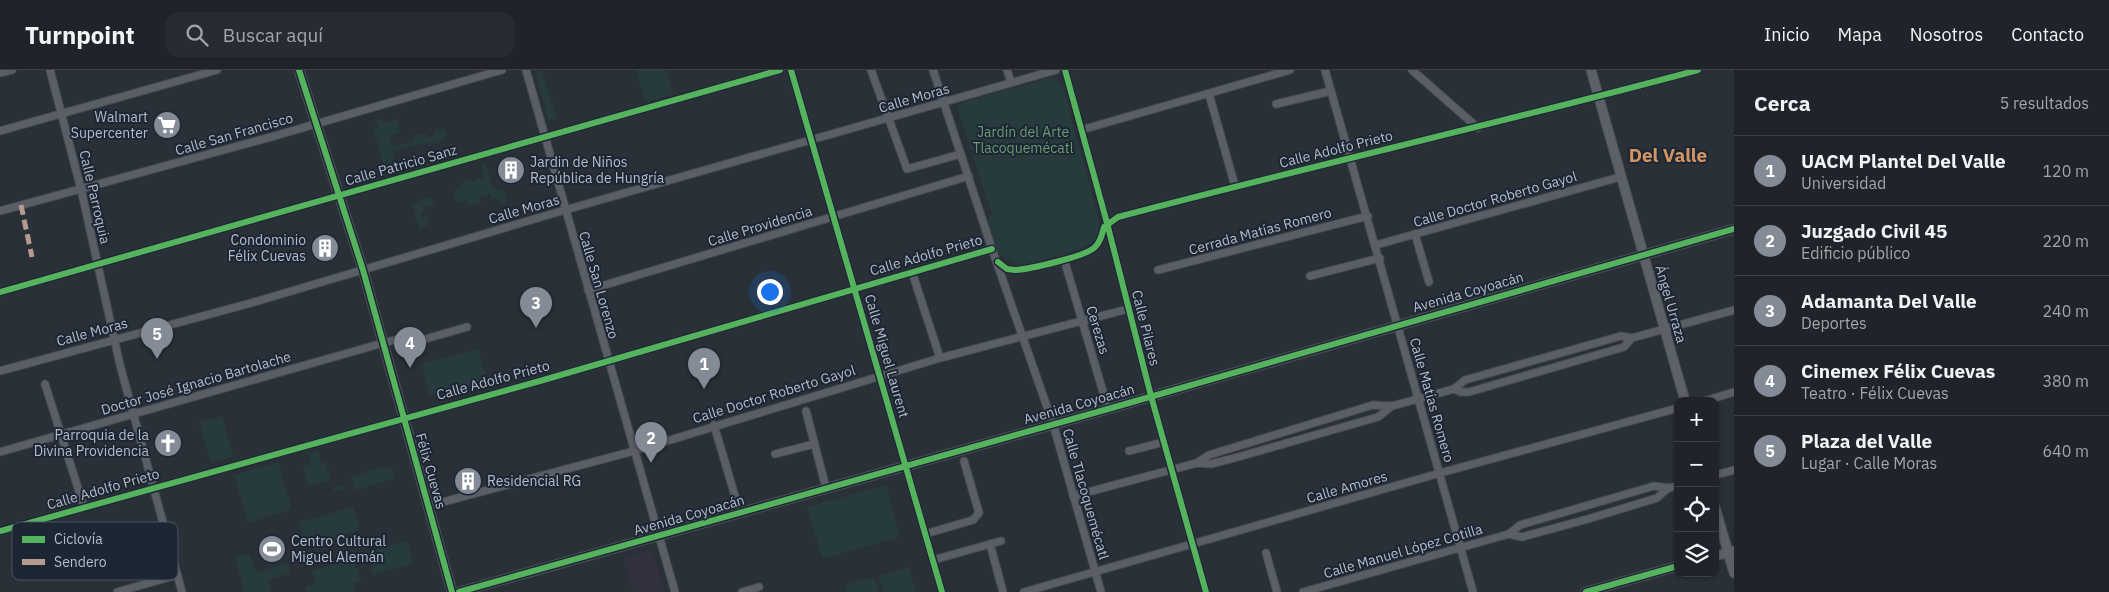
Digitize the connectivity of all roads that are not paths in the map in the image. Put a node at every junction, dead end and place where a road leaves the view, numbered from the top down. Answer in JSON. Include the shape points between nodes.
{"nodes":[{"id":1,"x":12,"y":70,"type":"edge"},
{"id":2,"x":50,"y":70,"type":"edge"},
{"id":3,"x":217,"y":70,"type":"edge"},
{"id":4,"x":299,"y":70,"type":"edge"},
{"id":5,"x":502,"y":70,"type":"edge"},
{"id":6,"x":526,"y":70,"type":"edge"},
{"id":7,"x":780,"y":70,"type":"edge"},
{"id":8,"x":791,"y":70,"type":"edge"},
{"id":9,"x":871,"y":70,"type":"edge"},
{"id":10,"x":933,"y":70,"type":"edge"},
{"id":11,"x":1006,"y":70,"type":"edge"},
{"id":12,"x":1056,"y":70,"type":"edge"},
{"id":13,"x":1065,"y":70,"type":"edge"},
{"id":14,"x":1290,"y":70,"type":"edge"},
{"id":15,"x":1325,"y":70,"type":"edge"},
{"id":16,"x":1412,"y":70,"type":"edge"},
{"id":17,"x":1591,"y":70,"type":"edge"},
{"id":18,"x":1698,"y":70,"type":"edge"},
{"id":19,"x":0,"y":73,"type":"edge"},
{"id":20,"x":1011,"y":82,"type":"junction"},
{"id":21,"x":1331,"y":91,"type":"junction"},
{"id":22,"x":1209,"y":94,"type":"junction"},
{"id":23,"x":1598,"y":97,"type":"junction"},
{"id":24,"x":944,"y":102,"type":"junction"},
{"id":25,"x":1276,"y":104,"type":"dead end"},
{"id":26,"x":62,"y":113,"type":"junction"},
{"id":27,"x":889,"y":118,"type":"junction"},
{"id":28,"x":317,"y":123,"type":"junction"},
{"id":29,"x":1478,"y":128,"type":"junction"},
{"id":30,"x":1081,"y":130,"type":"junction"},
{"id":31,"x":0,"y":131,"type":"edge"},
{"id":32,"x":544,"y":138,"type":"junction"},
{"id":33,"x":812,"y":141,"type":"junction"},
{"id":34,"x":962,"y":154,"type":"junction"},
{"id":35,"x":1352,"y":159,"type":"junction"},
{"id":36,"x":969,"y":176,"type":"junction"},
{"id":37,"x":1620,"y":177,"type":"junction"},
{"id":38,"x":1235,"y":186,"type":"junction"},
{"id":39,"x":81,"y":189,"type":"junction"},
{"id":40,"x":340,"y":196,"type":"junction"},
{"id":41,"x":565,"y":210,"type":"junction"},
{"id":42,"x":0,"y":211,"type":"edge"},
{"id":43,"x":1368,"y":216,"type":"junction"},
{"id":44,"x":834,"y":217,"type":"junction"},
{"id":45,"x":1107,"y":223,"type":"junction"},
{"id":46,"x":1734,"y":229,"type":"edge"},
{"id":47,"x":1415,"y":234,"type":"junction"},
{"id":48,"x":1376,"y":245,"type":"junction"},
{"id":49,"x":992,"y":249,"type":"junction"},
{"id":50,"x":1643,"y":255,"type":"junction"},
{"id":51,"x":1380,"y":258,"type":"junction"},
{"id":52,"x":1064,"y":259,"type":"junction"},
{"id":53,"x":998,"y":262,"type":"junction"},
{"id":54,"x":98,"y":264,"type":"junction"},
{"id":55,"x":363,"y":270,"type":"junction"},
{"id":56,"x":1010,"y":270,"type":"junction"},
{"id":57,"x":1158,"y":270,"type":"dead end"},
{"id":58,"x":912,"y":272,"type":"junction"},
{"id":59,"x":1003,"y":276,"type":"junction"},
{"id":60,"x":1310,"y":276,"type":"dead end"},
{"id":61,"x":1429,"y":282,"type":"dead end"},
{"id":62,"x":854,"y":289,"type":"junction"},
{"id":63,"x":588,"y":290,"type":"junction"},
{"id":64,"x":0,"y":292,"type":"edge"},
{"id":65,"x":1128,"y":309,"type":"junction"},
{"id":66,"x":1734,"y":310,"type":"edge"},
{"id":67,"x":1082,"y":321,"type":"junction"},
{"id":68,"x":1399,"y":325,"type":"junction"},
{"id":69,"x":467,"y":327,"type":"dead end"},
{"id":70,"x":1665,"y":329,"type":"junction"},
{"id":71,"x":1024,"y":337,"type":"junction"},
{"id":72,"x":114,"y":338,"type":"junction"},
{"id":73,"x":1632,"y":338,"type":"junction"},
{"id":74,"x":383,"y":343,"type":"junction"},
{"id":75,"x":940,"y":358,"type":"junction"},
{"id":76,"x":608,"y":361,"type":"junction"},
{"id":77,"x":0,"y":371,"type":"edge"},
{"id":78,"x":880,"y":375,"type":"junction"},
{"id":79,"x":45,"y":384,"type":"dead end"},
{"id":80,"x":1454,"y":389,"type":"junction"},
{"id":81,"x":1734,"y":392,"type":"edge"},
{"id":82,"x":1151,"y":396,"type":"junction"},
{"id":83,"x":1684,"y":397,"type":"edge"},
{"id":84,"x":1717,"y":397,"type":"edge"},
{"id":85,"x":1419,"y":399,"type":"junction"},
{"id":86,"x":1392,"y":406,"type":"junction"},
{"id":87,"x":1108,"y":409,"type":"junction"},
{"id":88,"x":1674,"y":409,"type":"edge"},
{"id":89,"x":806,"y":412,"type":"dead end"},
{"id":90,"x":1350,"y":412,"type":"junction"},
{"id":91,"x":133,"y":413,"type":"junction"},
{"id":92,"x":403,"y":418,"type":"junction"},
{"id":93,"x":1053,"y":424,"type":"junction"},
{"id":94,"x":1353,"y":424,"type":"junction"},
{"id":95,"x":714,"y":425,"type":"junction"},
{"id":96,"x":1287,"y":430,"type":"junction"},
{"id":97,"x":62,"y":434,"type":"junction"},
{"id":98,"x":1164,"y":442,"type":"junction"},
{"id":99,"x":1291,"y":442,"type":"junction"},
{"id":100,"x":814,"y":444,"type":"junction"},
{"id":101,"x":1235,"y":446,"type":"junction"},
{"id":102,"x":634,"y":451,"type":"junction"},
{"id":103,"x":1129,"y":451,"type":"dead end"},
{"id":104,"x":0,"y":452,"type":"edge"},
{"id":105,"x":775,"y":454,"type":"dead end"},
{"id":106,"x":1238,"y":457,"type":"junction"},
{"id":107,"x":964,"y":461,"type":"dead end"},
{"id":108,"x":1197,"y":463,"type":"junction"},
{"id":109,"x":906,"y":465,"type":"junction"},
{"id":110,"x":1172,"y":469,"type":"junction"},
{"id":111,"x":1734,"y":470,"type":"edge"},
{"id":112,"x":1440,"y":473,"type":"junction"},
{"id":113,"x":1719,"y":474,"type":"edge"},
{"id":114,"x":1674,"y":487,"type":"edge"},
{"id":115,"x":154,"y":488,"type":"junction"},
{"id":116,"x":826,"y":488,"type":"junction"},
{"id":117,"x":1668,"y":488,"type":"junction"},
{"id":118,"x":1073,"y":496,"type":"junction"},
{"id":119,"x":428,"y":506,"type":"junction"},
{"id":120,"x":1584,"y":506,"type":"junction"},
{"id":121,"x":84,"y":508,"type":"junction"},
{"id":122,"x":740,"y":514,"type":"junction"},
{"id":123,"x":1719,"y":518,"type":"edge"},
{"id":124,"x":1588,"y":519,"type":"junction"},
{"id":125,"x":33,"y":522,"type":"edge"},
{"id":126,"x":163,"y":522,"type":"edge"},
{"id":127,"x":926,"y":534,"type":"junction"},
{"id":128,"x":1509,"y":534,"type":"junction"},
{"id":129,"x":659,"y":536,"type":"junction"},
{"id":130,"x":1001,"y":541,"type":"dead end"},
{"id":131,"x":990,"y":544,"type":"junction"},
{"id":132,"x":1193,"y":545,"type":"junction"},
{"id":133,"x":1461,"y":547,"type":"junction"},
{"id":134,"x":1731,"y":551,"type":"edge"},
{"id":135,"x":1266,"y":553,"type":"dead end"},
{"id":136,"x":1719,"y":555,"type":"edge"},
{"id":137,"x":933,"y":560,"type":"junction"},
{"id":138,"x":1674,"y":567,"type":"edge"},
{"id":139,"x":1095,"y":572,"type":"junction"},
{"id":140,"x":1734,"y":573,"type":"edge"},
{"id":141,"x":178,"y":578,"type":"edge"},
{"id":142,"x":159,"y":580,"type":"edge"},
{"id":143,"x":759,"y":587,"type":"dead end"},
{"id":144,"x":1317,"y":590,"type":"edge"},
{"id":145,"x":117,"y":592,"type":"edge"},
{"id":146,"x":182,"y":592,"type":"edge"},
{"id":147,"x":452,"y":592,"type":"edge"},
{"id":148,"x":459,"y":592,"type":"edge"},
{"id":149,"x":675,"y":592,"type":"edge"},
{"id":150,"x":742,"y":592,"type":"edge"},
{"id":151,"x":942,"y":592,"type":"edge"},
{"id":152,"x":1003,"y":592,"type":"edge"},
{"id":153,"x":1024,"y":592,"type":"edge"},
{"id":154,"x":1101,"y":592,"type":"edge"},
{"id":155,"x":1206,"y":592,"type":"edge"},
{"id":156,"x":1276,"y":592,"type":"edge"},
{"id":157,"x":1303,"y":592,"type":"edge"},
{"id":158,"x":1473,"y":592,"type":"edge"},
{"id":159,"x":1586,"y":592,"type":"edge"}],
"edges":[{"from":1,"to":19,"type":"street"},
{"from":2,"to":26,"type":"street","name":"Calle Parroquia"},
{"from":3,"to":26,"type":"street"},
{"from":4,"to":28,"type":"main road","name":"Félix Cuevas"},
{"from":5,"to":28,"type":"street","name":"Calle San Francisco"},
{"from":6,"to":32,"type":"street","name":"Calle San Lorenzo"},
{"from":7,"to":32,"type":"street","name":"Calle Patricio Sanz"},
{"from":8,"to":33,"type":"street","name":"Calle Miguel Laurent"},
{"from":9,"to":27,"type":"street"},
{"from":10,"to":24,"type":"street","name":"Calle Tlacoquemécatl"},
{"from":11,"to":20,"type":"street"},
{"from":12,"to":20,"type":"street","name":"Calle Moras"},
{"from":13,"to":30,"type":"street","name":"Calle Pilares"},
{"from":14,"to":22,"type":"street"},
{"from":15,"to":21,"type":"street","name":"Calle Matías Romero"},
{"from":16,"to":29,"type":"street"},
{"from":17,"to":23,"type":"main road","name":"Ángel Urraza"},
{"from":18,"to":23,"type":"street","name":"Calle Adolfo Prieto"},
{"from":20,"to":24,"type":"street","name":"Calle Moras"},
{"from":21,"to":25,"type":"street"},
{"from":21,"to":35,"type":"street","name":"Calle Matías Romero"},
{"from":22,"to":30,"type":"street"},
{"from":22,"to":38,"type":"street"},
{"from":23,"to":29,"type":"street","name":"Calle Adolfo Prieto"},
{"from":23,"to":37,"type":"main road","name":"Ángel Urraza"},
{"from":24,"to":27,"type":"street","name":"Calle Moras"},
{"from":24,"to":34,"type":"street","name":"Calle Tlacoquemécatl"},
{"from":26,"to":31,"type":"street"},
{"from":26,"to":39,"type":"street","name":"Calle Parroquia"},
{"from":27,"to":33,"type":"street","name":"Calle Moras"},
{"from":27,"to":34,"type":"street","via":[[907,169]]},
{"from":28,"to":39,"type":"street","name":"Calle San Francisco"},
{"from":28,"to":40,"type":"main road","name":"Félix Cuevas"},
{"from":29,"to":35,"type":"street","name":"Calle Adolfo Prieto"},
{"from":30,"to":45,"type":"street","name":"Calle Pilares"},
{"from":32,"to":40,"type":"street","name":"Calle Patricio Sanz"},
{"from":32,"to":41,"type":"street","name":"Calle San Lorenzo"},
{"from":33,"to":41,"type":"street","name":"Calle Moras"},
{"from":33,"to":44,"type":"street","name":"Calle Miguel Laurent"},
{"from":34,"to":36,"type":"street","name":"Calle Tlacoquemécatl"},
{"from":35,"to":38,"type":"street","name":"Calle Adolfo Prieto"},
{"from":35,"to":43,"type":"street","name":"Calle Matías Romero"},
{"from":36,"to":44,"type":"street","name":"Calle Providencia"},
{"from":36,"to":49,"type":"street","name":"Calle Tlacoquemécatl"},
{"from":37,"to":47,"type":"street","name":"Calle Doctor Roberto Gayol"},
{"from":37,"to":50,"type":"main road","name":"Ángel Urraza"},
{"from":38,"to":45,"type":"street","name":"Calle Adolfo Prieto","via":[[1118,217]]},
{"from":39,"to":42,"type":"street","name":"Calle San Francisco"},
{"from":39,"to":54,"type":"street","name":"Calle Parroquia"},
{"from":40,"to":54,"type":"street","name":"Calle Patricio Sanz"},
{"from":40,"to":55,"type":"main road","name":"Félix Cuevas"},
{"from":41,"to":55,"type":"street","name":"Calle Moras"},
{"from":41,"to":63,"type":"street","name":"Calle San Lorenzo"},
{"from":43,"to":48,"type":"street","name":"Calle Matías Romero"},
{"from":43,"to":57,"type":"street","name":"Cerrada Matías Romero"},
{"from":44,"to":62,"type":"street","name":"Calle Miguel Laurent"},
{"from":44,"to":63,"type":"street","name":"Calle Providencia"},
{"from":45,"to":52,"type":"street","via":[[1094,248]]},
{"from":45,"to":65,"type":"street","name":"Calle Pilares"},
{"from":46,"to":50,"type":"main road","name":"Avenida Coyoacán"},
{"from":47,"to":48,"type":"street","name":"Calle Doctor Roberto Gayol"},
{"from":47,"to":61,"type":"street"},
{"from":48,"to":51,"type":"street","name":"Calle Matías Romero"},
{"from":49,"to":53,"type":"street","name":"Calle Tlacoquemécatl"},
{"from":49,"to":58,"type":"street","name":"Calle Adolfo Prieto"},
{"from":50,"to":68,"type":"main road","name":"Avenida Coyoacán"},
{"from":50,"to":70,"type":"main road","name":"Ángel Urraza"},
{"from":51,"to":60,"type":"street"},
{"from":51,"to":68,"type":"street","name":"Calle Matías Romero"},
{"from":52,"to":56,"type":"street"},
{"from":52,"to":67,"type":"street","name":"Cerezas"},
{"from":53,"to":56,"type":"street","name":"Calle Adolfo Prieto"},
{"from":53,"to":59,"type":"street","name":"Calle Tlacoquemécatl"},
{"from":54,"to":64,"type":"street","name":"Calle Patricio Sanz"},
{"from":54,"to":72,"type":"street","name":"Calle Parroquia"},
{"from":55,"to":72,"type":"street","name":"Calle Moras"},
{"from":55,"to":74,"type":"main road","name":"Félix Cuevas"},
{"from":56,"to":59,"type":"street"},
{"from":58,"to":62,"type":"street","name":"Calle Adolfo Prieto"},
{"from":58,"to":75,"type":"street"},
{"from":59,"to":71,"type":"street","name":"Calle Tlacoquemécatl"},
{"from":62,"to":76,"type":"street","name":"Calle Adolfo Prieto"},
{"from":62,"to":78,"type":"street","name":"Calle Miguel Laurent"},
{"from":63,"to":76,"type":"street","name":"Calle San Lorenzo"},
{"from":65,"to":67,"type":"street","name":"Calle Doctor Roberto Gayol"},
{"from":65,"to":82,"type":"street","name":"Calle Pilares"},
{"from":66,"to":70,"type":"street"},
{"from":67,"to":71,"type":"street","name":"Calle Doctor Roberto Gayol"},
{"from":67,"to":87,"type":"street","name":"Cerezas"},
{"from":68,"to":82,"type":"main road","name":"Avenida Coyoacán"},
{"from":68,"to":85,"type":"street","name":"Calle Matías Romero"},
{"from":69,"to":74,"type":"street","name":"Doctor José Ignacio Bartolache","via":[[408,344],[399,340]]},
{"from":70,"to":73,"type":"street"},
{"from":70,"to":83,"type":"main road","name":"Ángel Urraza"},
{"from":71,"to":75,"type":"street","name":"Calle Doctor Roberto Gayol"},
{"from":71,"to":93,"type":"street","name":"Calle Tlacoquemécatl"},
{"from":72,"to":77,"type":"street","name":"Calle Moras"},
{"from":72,"to":91,"type":"street","name":"Calle Parroquia"},
{"from":73,"to":80,"type":"street","via":[[1621,336],[1493,372],[1466,380]]},
{"from":73,"to":80,"type":"street","via":[[1624,347],[1468,392]]},
{"from":74,"to":91,"type":"street","name":"Doctor José Ignacio Bartolache"},
{"from":74,"to":92,"type":"main road","name":"Félix Cuevas"},
{"from":75,"to":78,"type":"street","name":"Calle Doctor Roberto Gayol"},
{"from":76,"to":92,"type":"street","name":"Calle Adolfo Prieto"},
{"from":76,"to":102,"type":"street","name":"Calle San Lorenzo"},
{"from":78,"to":95,"type":"street","name":"Calle Doctor Roberto Gayol"},
{"from":78,"to":109,"type":"street","name":"Calle Miguel Laurent"},
{"from":79,"to":97,"type":"street"},
{"from":80,"to":85,"type":"street"},
{"from":81,"to":84,"type":"street"},
{"from":82,"to":87,"type":"main road","name":"Avenida Coyoacán"},
{"from":82,"to":98,"type":"street","name":"Calle Pilares"},
{"from":85,"to":86,"type":"street"},
{"from":85,"to":112,"type":"street","name":"Calle Matías Romero"},
{"from":86,"to":90,"type":"street","via":[[1373,405]]},
{"from":86,"to":94,"type":"street","via":[[1378,417]]},
{"from":87,"to":93,"type":"main road","name":"Avenida Coyoacán"},
{"from":88,"to":112,"type":"street","name":"Calle Amores"},
{"from":89,"to":100,"type":"street"},
{"from":90,"to":94,"type":"street"},
{"from":90,"to":96,"type":"street"},
{"from":91,"to":97,"type":"street","name":"Doctor José Ignacio Bartolache"},
{"from":91,"to":115,"type":"street","name":"Calle Parroquia"},
{"from":92,"to":115,"type":"street","name":"Calle Adolfo Prieto"},
{"from":92,"to":119,"type":"main road","name":"Félix Cuevas"},
{"from":93,"to":109,"type":"main road","name":"Avenida Coyoacán"},
{"from":93,"to":118,"type":"street","name":"Calle Tlacoquemécatl"},
{"from":94,"to":99,"type":"street"},
{"from":95,"to":102,"type":"street","name":"Calle Doctor Roberto Gayol"},
{"from":95,"to":122,"type":"street"},
{"from":96,"to":99,"type":"street"},
{"from":96,"to":101,"type":"street"},
{"from":97,"to":104,"type":"street","name":"Doctor José Ignacio Bartolache"},
{"from":97,"to":121,"type":"street"},
{"from":98,"to":103,"type":"street"},
{"from":98,"to":110,"type":"street","name":"Calle Pilares"},
{"from":99,"to":106,"type":"street"},
{"from":100,"to":105,"type":"street"},
{"from":100,"to":116,"type":"street"},
{"from":101,"to":106,"type":"street"},
{"from":101,"to":108,"type":"street"},
{"from":102,"to":119,"type":"street","name":"Calle Doctor Roberto Gayol"},
{"from":102,"to":129,"type":"street","name":"Calle San Lorenzo"},
{"from":106,"to":108,"type":"street","via":[[1211,464]]},
{"from":107,"to":127,"type":"street","via":[[978,516]]},
{"from":108,"to":110,"type":"street"},
{"from":109,"to":116,"type":"main road","name":"Avenida Coyoacán"},
{"from":109,"to":127,"type":"street","name":"Calle Miguel Laurent"},
{"from":110,"to":118,"type":"street"},
{"from":110,"to":132,"type":"street","name":"Calle Pilares"},
{"from":111,"to":113,"type":"street"},
{"from":112,"to":132,"type":"street","name":"Calle Amores"},
{"from":112,"to":133,"type":"street","name":"Calle Matías Romero"},
{"from":114,"to":117,"type":"street","name":"Calle Manuel López Cotilla"},
{"from":115,"to":121,"type":"street","name":"Calle Adolfo Prieto"},
{"from":115,"to":126,"type":"street","name":"Calle Parroquia"},
{"from":116,"to":122,"type":"main road","name":"Avenida Coyoacán"},
{"from":117,"to":120,"type":"street","name":"Calle Manuel López Cotilla","via":[[1654,486]]},
{"from":117,"to":124,"type":"street","name":"Calle Manuel López Cotilla","via":[[1657,498]]},
{"from":118,"to":139,"type":"street","name":"Calle Tlacoquemécatl"},
{"from":119,"to":147,"type":"main road","name":"Félix Cuevas"},
{"from":120,"to":124,"type":"street"},
{"from":120,"to":128,"type":"street","name":"Calle Manuel López Cotilla","via":[[1520,525]]},
{"from":121,"to":125,"type":"street","name":"Calle Adolfo Prieto"},
{"from":122,"to":129,"type":"main road","name":"Avenida Coyoacán"},
{"from":123,"to":134,"type":"main road"},
{"from":124,"to":128,"type":"street","name":"Calle Manuel López Cotilla","via":[[1522,537]]},
{"from":127,"to":137,"type":"street","name":"Calle Miguel Laurent"},
{"from":128,"to":133,"type":"street","name":"Calle Manuel López Cotilla"},
{"from":129,"to":148,"type":"main road","name":"Avenida Coyoacán"},
{"from":129,"to":149,"type":"street","name":"Calle San Lorenzo"},
{"from":130,"to":131,"type":"street"},
{"from":131,"to":137,"type":"street"},
{"from":131,"to":152,"type":"street"},
{"from":132,"to":139,"type":"street","name":"Calle Amores"},
{"from":132,"to":155,"type":"street","name":"Calle Pilares"},
{"from":133,"to":144,"type":"street","name":"Calle Manuel López Cotilla"},
{"from":133,"to":158,"type":"street","name":"Calle Matías Romero"},
{"from":134,"to":136,"type":"main road"},
{"from":134,"to":140,"type":"main road"},
{"from":135,"to":156,"type":"street"},
{"from":137,"to":151,"type":"street","name":"Calle Miguel Laurent"},
{"from":138,"to":159,"type":"main road"},
{"from":139,"to":153,"type":"street","name":"Calle Amores"},
{"from":139,"to":154,"type":"street","name":"Calle Tlacoquemécatl"},
{"from":141,"to":146,"type":"street","name":"Calle Parroquia"},
{"from":142,"to":145,"type":"street"},
{"from":143,"to":150,"type":"street"},
{"from":144,"to":157,"type":"street","name":"Calle Manuel López Cotilla"}]}
